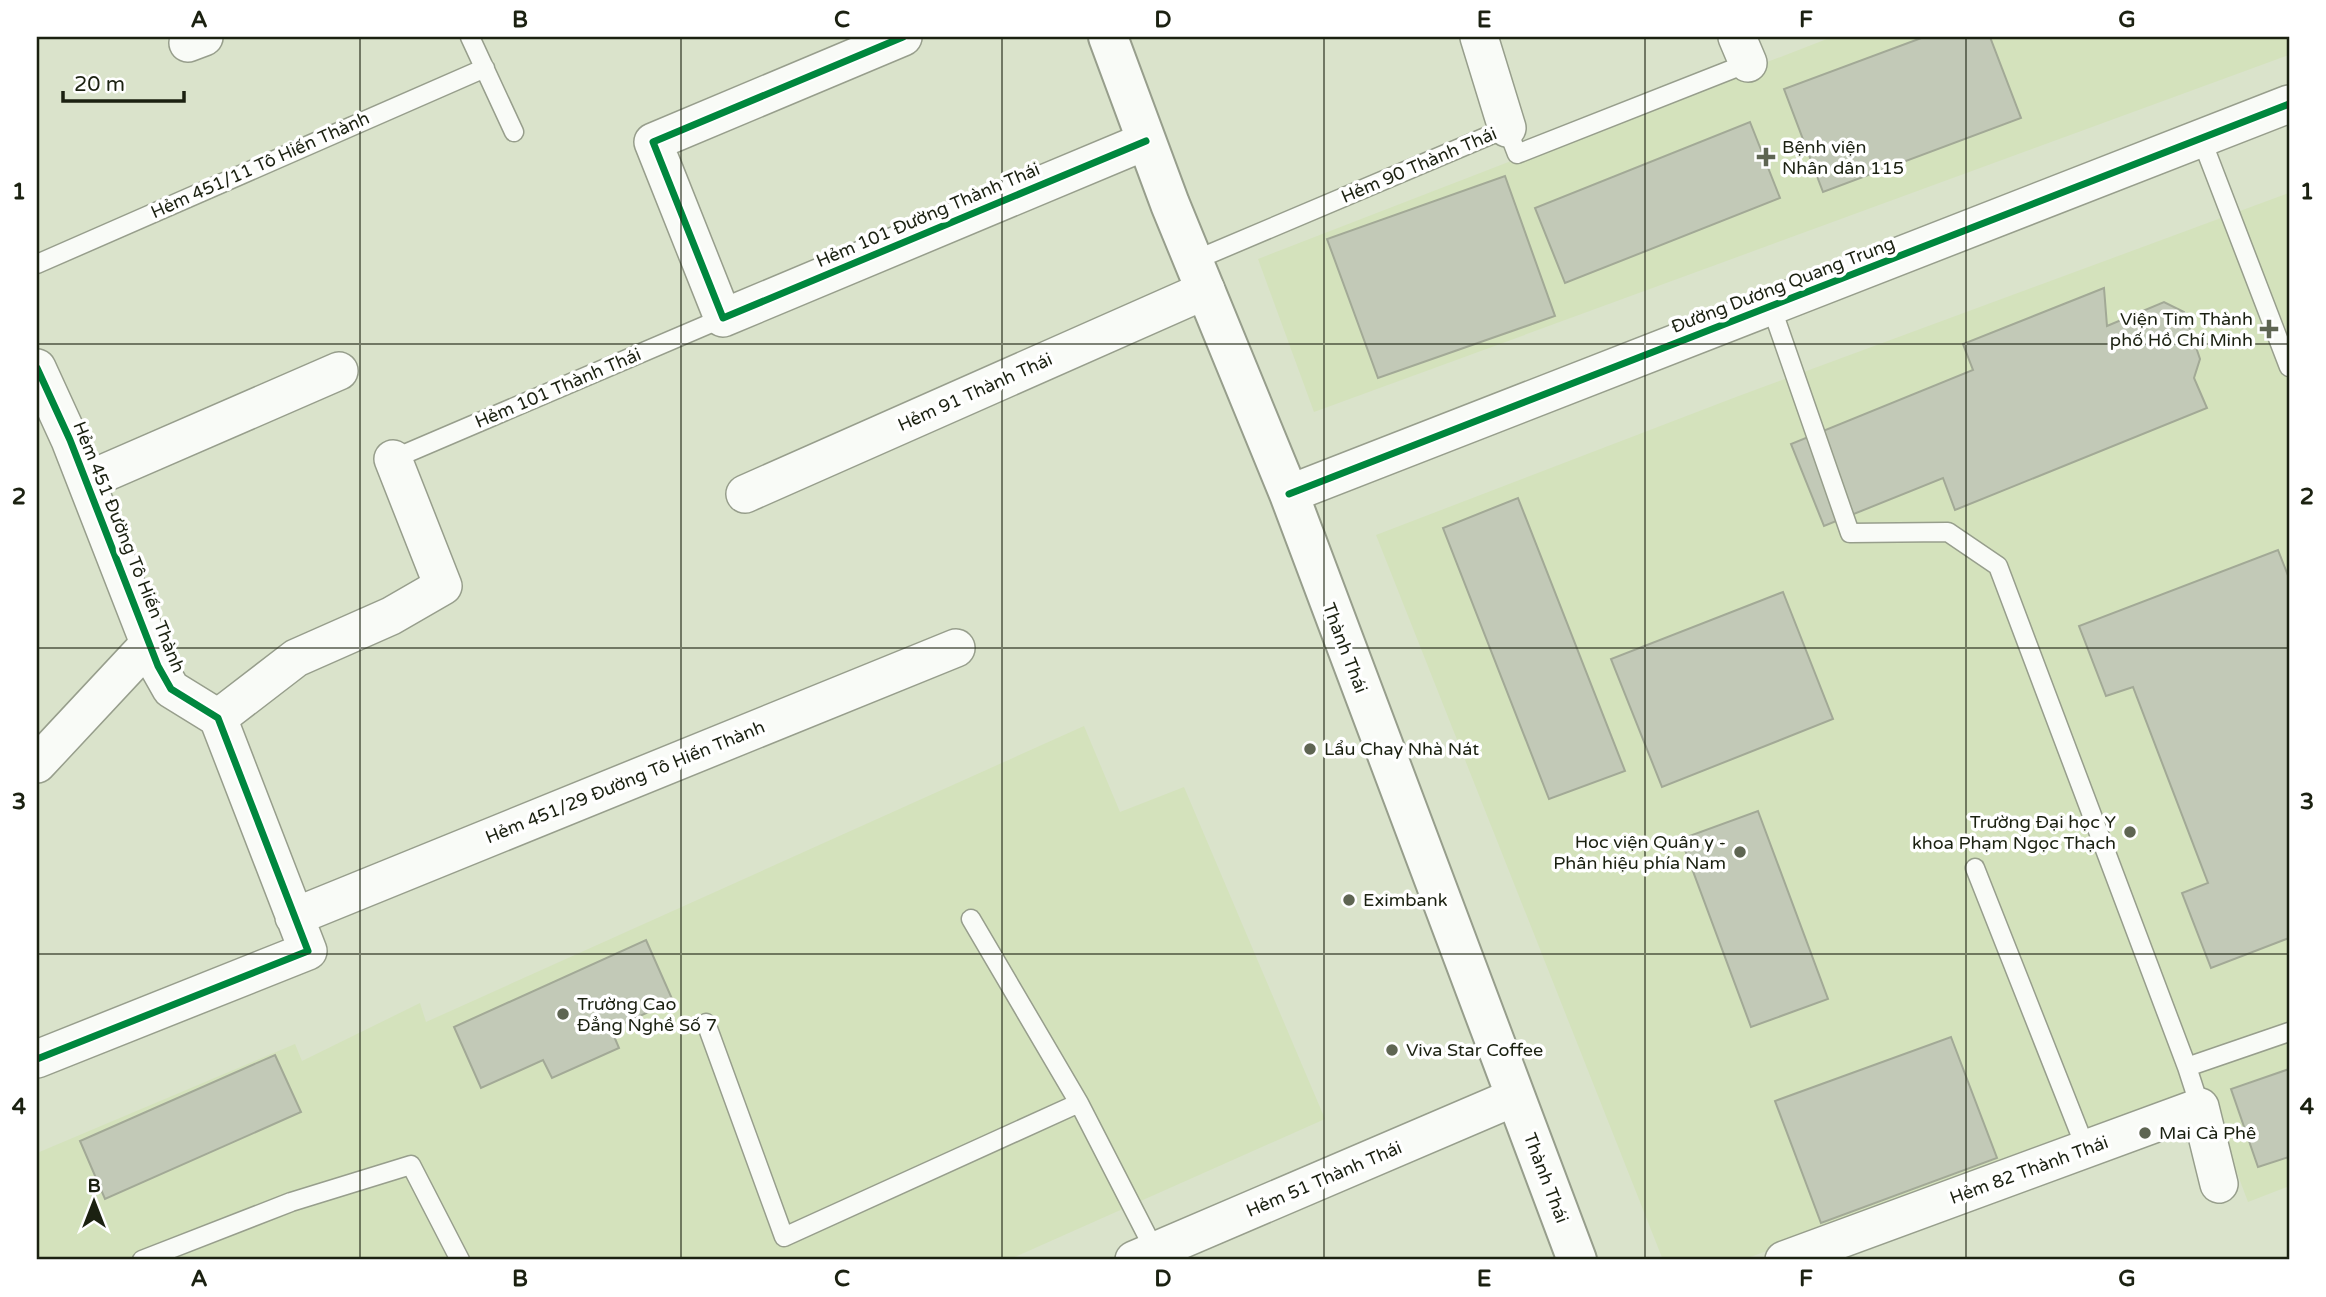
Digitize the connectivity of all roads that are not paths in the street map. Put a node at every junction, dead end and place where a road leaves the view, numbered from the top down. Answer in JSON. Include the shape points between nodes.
{"nodes":[{"id":1,"x":470,"y":37,"type":"edge"},
{"id":2,"x":902,"y":37,"type":"edge"},
{"id":3,"x":1479,"y":37,"type":"edge"},
{"id":4,"x":1117,"y":39,"type":"edge"},
{"id":5,"x":1742,"y":50,"type":"edge"},
{"id":6,"x":485,"y":68,"type":"junction"},
{"id":7,"x":2289,"y":104,"type":"edge"},
{"id":8,"x":1507,"y":128,"type":"junction"},
{"id":9,"x":514,"y":132,"type":"dead end"},
{"id":10,"x":2201,"y":138,"type":"junction"},
{"id":11,"x":1146,"y":141,"type":"junction"},
{"id":12,"x":37,"y":264,"type":"edge"},
{"id":13,"x":1199,"y":275,"type":"junction"},
{"id":14,"x":1771,"y":306,"type":"junction"},
{"id":15,"x":723,"y":318,"type":"junction"},
{"id":16,"x":2289,"y":367,"type":"edge"},
{"id":17,"x":37,"y":368,"type":"edge"},
{"id":18,"x":338,"y":371,"type":"dead end"},
{"id":19,"x":393,"y":459,"type":"joint"},
{"id":20,"x":86,"y":481,"type":"junction"},
{"id":21,"x":745,"y":494,"type":"dead end"},
{"id":22,"x":1289,"y":494,"type":"junction"},
{"id":23,"x":149,"y":643,"type":"junction"},
{"id":24,"x":957,"y":648,"type":"dead end"},
{"id":25,"x":218,"y":718,"type":"junction"},
{"id":26,"x":37,"y":764,"type":"edge"},
{"id":27,"x":1975,"y":868,"type":"dead end"},
{"id":28,"x":294,"y":917,"type":"junction"},
{"id":29,"x":971,"y":919,"type":"dead end"},
{"id":30,"x":706,"y":1023,"type":"dead end"},
{"id":31,"x":2289,"y":1032,"type":"edge"},
{"id":32,"x":37,"y":1059,"type":"edge"},
{"id":33,"x":2187,"y":1067,"type":"junction"},
{"id":34,"x":1514,"y":1097,"type":"junction"},
{"id":35,"x":1079,"y":1103,"type":"junction"},
{"id":36,"x":2200,"y":1107,"type":"junction"},
{"id":37,"x":2086,"y":1149,"type":"junction"},
{"id":38,"x":2220,"y":1184,"type":"dead end"},
{"id":39,"x":1144,"y":1256,"type":"edge"},
{"id":40,"x":142,"y":1260,"type":"edge"},
{"id":41,"x":460,"y":1260,"type":"edge"},
{"id":42,"x":1577,"y":1260,"type":"edge"},
{"id":43,"x":1784,"y":1260,"type":"edge"}],
"edges":[{"from":1,"to":6,"type":"lane"},
{"from":2,"to":15,"type":"street","via":[[653,142]]},
{"from":3,"to":8,"type":"street"},
{"from":4,"to":11,"type":"main road","name":"Thành Thái"},
{"from":5,"to":8,"type":"lane","name":"Hẻm 90 Thành Thái","via":[[1517,154]]},
{"from":6,"to":9,"type":"lane"},
{"from":6,"to":12,"type":"lane","name":"Hẻm 451/11 Tô Hiến Thành"},
{"from":7,"to":10,"type":"street","name":"Đường Dương Quang Trung"},
{"from":8,"to":13,"type":"lane","name":"Hẻm 90 Thành Thái"},
{"from":10,"to":14,"type":"street","name":"Đường Dương Quang Trung"},
{"from":10,"to":16,"type":"lane"},
{"from":11,"to":13,"type":"main road","name":"Thành Thái"},
{"from":11,"to":15,"type":"street","name":"Hẻm 101 Đường Thành Thái"},
{"from":13,"to":21,"type":"street","name":"Hẻm 91 Thành Thái"},
{"from":13,"to":22,"type":"main road","name":"Thành Thái"},
{"from":14,"to":22,"type":"street","name":"Đường Dương Quang Trung"},
{"from":14,"to":33,"type":"lane","via":[[1850,533],[1948,532],[1998,566]]},
{"from":15,"to":19,"type":"lane","name":"Hẻm 101 Thành Thái"},
{"from":17,"to":20,"type":"street","name":"Hẻm 451 Đường Tô Hiến Thành"},
{"from":18,"to":20,"type":"street"},
{"from":19,"to":25,"type":"street","via":[[443,586],[296,658]]},
{"from":20,"to":23,"type":"street","name":"Hẻm 451 Đường Tô Hiến Thành"},
{"from":22,"to":34,"type":"main road","name":"Thành Thái"},
{"from":23,"to":25,"type":"street","name":"Hẻm 451 Đường Tô Hiến Thành","via":[[171,690]]},
{"from":23,"to":26,"type":"street"},
{"from":24,"to":28,"type":"street","name":"Hẻm 451/29 Đường Tô Hiến Thành"},
{"from":25,"to":28,"type":"street"},
{"from":27,"to":37,"type":"lane"},
{"from":28,"to":32,"type":"street","via":[[307,951]]},
{"from":29,"to":35,"type":"lane"},
{"from":30,"to":35,"type":"lane","via":[[784,1237]]},
{"from":31,"to":33,"type":"lane"},
{"from":33,"to":36,"type":"lane"},
{"from":34,"to":39,"type":"street","name":"Hẻm 51 Thành Thái"},
{"from":34,"to":42,"type":"main road","name":"Thành Thái"},
{"from":35,"to":39,"type":"lane"},
{"from":36,"to":37,"type":"street","name":"Hẻm 82 Thành Thái"},
{"from":36,"to":38,"type":"street"},
{"from":37,"to":43,"type":"street","name":"Hẻm 82 Thành Thái"},
{"from":40,"to":41,"type":"lane","via":[[291,1202],[411,1165]]}]}
